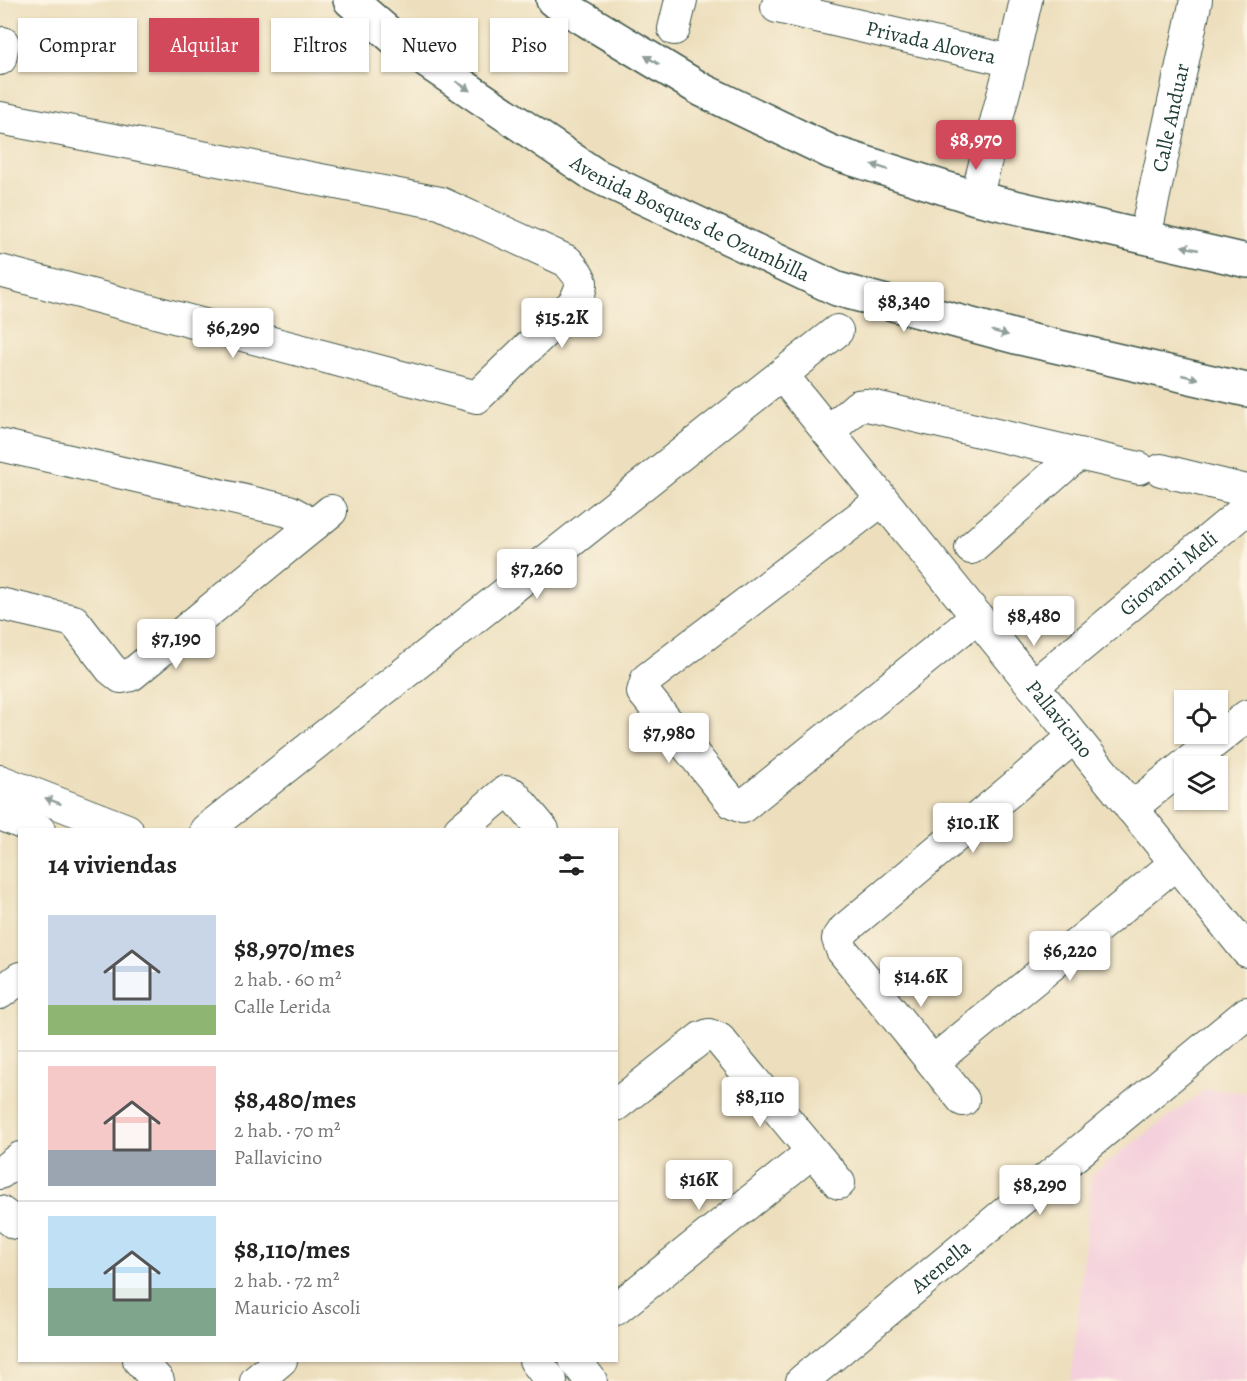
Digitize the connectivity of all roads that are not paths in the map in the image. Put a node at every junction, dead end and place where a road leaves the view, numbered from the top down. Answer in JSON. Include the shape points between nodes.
{"nodes":[{"id":1,"x":350,"y":0,"type":"edge"},
{"id":2,"x":553,"y":0,"type":"edge"},
{"id":3,"x":1026,"y":0,"type":"edge"},
{"id":4,"x":1196,"y":0,"type":"edge"},
{"id":5,"x":777,"y":7,"type":"dead end"},
{"id":6,"x":1012,"y":61,"type":"junction"},
{"id":7,"x":0,"y":118,"type":"edge"},
{"id":8,"x":976,"y":198,"type":"junction"},
{"id":9,"x":1145,"y":237,"type":"junction"},
{"id":10,"x":1247,"y":261,"type":"edge"},
{"id":11,"x":0,"y":271,"type":"edge"},
{"id":12,"x":837,"y":331,"type":"dead end"},
{"id":13,"x":782,"y":375,"type":"junction"},
{"id":14,"x":1247,"y":390,"type":"edge"},
{"id":15,"x":828,"y":432,"type":"junction"},
{"id":16,"x":0,"y":445,"type":"edge"},
{"id":17,"x":1078,"y":454,"type":"junction"},
{"id":18,"x":1247,"y":491,"type":"edge"},
{"id":19,"x":882,"y":500,"type":"junction"},
{"id":20,"x":1247,"y":508,"type":"edge"},
{"id":21,"x":971,"y":548,"type":"dead end"},
{"id":22,"x":0,"y":604,"type":"edge"},
{"id":23,"x":977,"y":617,"type":"junction"},
{"id":24,"x":1033,"y":686,"type":"junction"},
{"id":25,"x":1247,"y":716,"type":"edge"},
{"id":26,"x":1074,"y":737,"type":"junction"},
{"id":27,"x":0,"y":781,"type":"edge"},
{"id":28,"x":1131,"y":808,"type":"junction"},
{"id":29,"x":0,"y":814,"type":"edge"},
{"id":30,"x":34,"y":828,"type":"edge"},
{"id":31,"x":122,"y":828,"type":"edge"},
{"id":32,"x":209,"y":828,"type":"edge"},
{"id":33,"x":462,"y":828,"type":"edge"},
{"id":34,"x":541,"y":828,"type":"edge"},
{"id":35,"x":1176,"y":863,"type":"junction"},
{"id":36,"x":1241,"y":932,"type":"edge"},
{"id":37,"x":1247,"y":1013,"type":"edge"},
{"id":38,"x":933,"y":1062,"type":"junction"},
{"id":39,"x":963,"y":1100,"type":"dead end"},
{"id":40,"x":618,"y":1103,"type":"edge"},
{"id":41,"x":812,"y":1152,"type":"junction"},
{"id":42,"x":18,"y":1160,"type":"edge"},
{"id":43,"x":0,"y":1173,"type":"edge"},
{"id":44,"x":839,"y":1184,"type":"dead end"},
{"id":45,"x":618,"y":1307,"type":"edge"},
{"id":46,"x":141,"y":1362,"type":"edge"},
{"id":47,"x":279,"y":1362,"type":"edge"},
{"id":48,"x":537,"y":1362,"type":"edge"},
{"id":49,"x":577,"y":1362,"type":"edge"},
{"id":50,"x":158,"y":1381,"type":"edge"},
{"id":51,"x":256,"y":1381,"type":"edge"},
{"id":52,"x":551,"y":1381,"type":"edge"},
{"id":53,"x":591,"y":1381,"type":"edge"},
{"id":54,"x":802,"y":1381,"type":"edge"}],
"edges":[{"from":1,"to":14,"type":"main road","name":"Avenida Bosques de Ozumbilla","one_way":true,"via":[[401,44],[595,175],[837,289],[1020,338]]},
{"from":8,"to":2,"type":"main road","one_way":true,"via":[[831,152],[702,90]]},
{"from":3,"to":6,"type":"street"},
{"from":4,"to":9,"type":"street","name":"Calle Anduar"},
{"from":5,"to":6,"type":"street","name":"Privada Alovera"},
{"from":6,"to":8,"type":"street"},
{"from":7,"to":11,"type":"street","via":[[440,203],[567,261],[583,287],[574,303],[477,397]]},
{"from":8,"to":9,"type":"main road"},
{"from":10,"to":9,"type":"main road","one_way":true},
{"from":12,"to":13,"type":"street"},
{"from":13,"to":15,"type":"street","name":"Pallavicino"},
{"from":13,"to":32,"type":"street"},
{"from":15,"to":17,"type":"street","via":[[858,406],[867,405]]},
{"from":15,"to":19,"type":"street","name":"Pallavicino"},
{"from":16,"to":22,"type":"street","via":[[320,520],[131,675],[121,677],[111,669],[74,621]]},
{"from":17,"to":18,"type":"street"},
{"from":17,"to":21,"type":"street"},
{"from":19,"to":23,"type":"street","name":"Pallavicino"},
{"from":19,"to":23,"type":"street","via":[[647,679],[643,692],[650,702],[733,804],[742,807]]},
{"from":20,"to":24,"type":"street","name":"Giovanni Meli"},
{"from":23,"to":24,"type":"street","name":"Pallavicino"},
{"from":24,"to":26,"type":"street","name":"Pallavicino"},
{"from":25,"to":28,"type":"street"},
{"from":26,"to":28,"type":"street","name":"Pallavicino"},
{"from":26,"to":38,"type":"street","via":[[845,929],[838,939],[842,950]]},
{"from":31,"to":27,"type":"street","one_way":true},
{"from":28,"to":35,"type":"street","name":"Pallavicino"},
{"from":29,"to":30,"type":"street"},
{"from":33,"to":34,"type":"street","via":[[506,792],[513,794]]},
{"from":35,"to":36,"type":"street","name":"Pallavicino"},
{"from":35,"to":38,"type":"street"},
{"from":37,"to":54,"type":"street","name":"Arenella"},
{"from":38,"to":39,"type":"street"},
{"from":40,"to":41,"type":"street","via":[[709,1035],[719,1039]]},
{"from":41,"to":44,"type":"street"},
{"from":41,"to":45,"type":"street"},
{"from":42,"to":43,"type":"street"},
{"from":46,"to":50,"type":"street"},
{"from":47,"to":51,"type":"street"},
{"from":48,"to":52,"type":"street"},
{"from":49,"to":53,"type":"street"}]}
